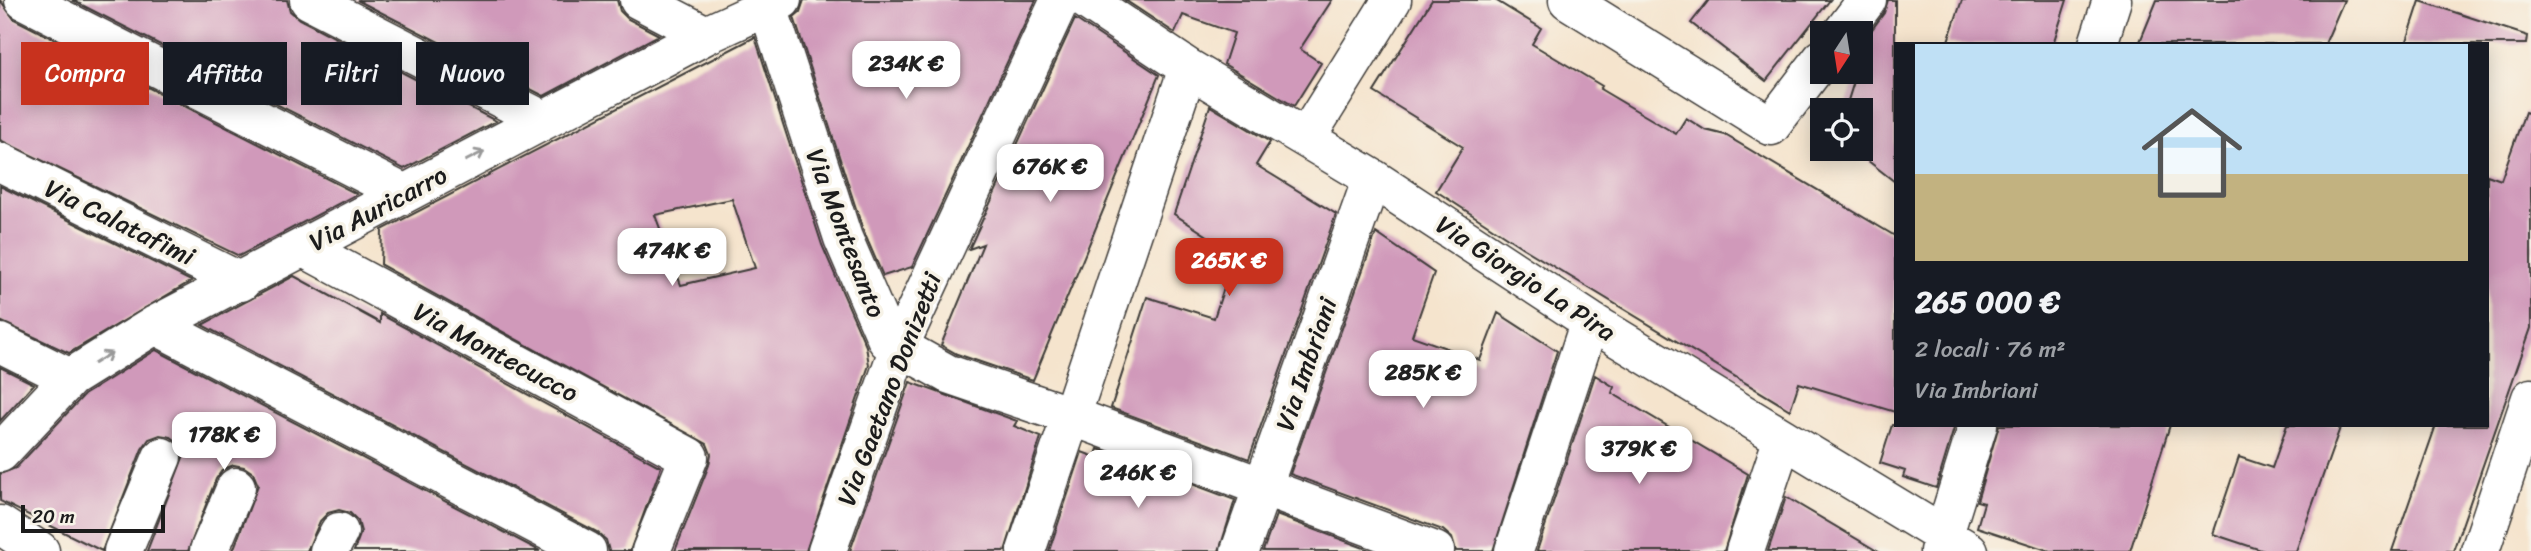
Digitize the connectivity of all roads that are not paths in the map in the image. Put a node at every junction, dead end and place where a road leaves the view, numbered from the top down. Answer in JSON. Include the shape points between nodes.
{"nodes":[{"id":1,"x":24,"y":0,"type":"edge"},
{"id":2,"x":309,"y":0,"type":"edge"},
{"id":3,"x":639,"y":0,"type":"edge"},
{"id":4,"x":1060,"y":0,"type":"edge"},
{"id":5,"x":1086,"y":0,"type":"edge"},
{"id":6,"x":1392,"y":0,"type":"edge"},
{"id":7,"x":1568,"y":0,"type":"edge"},
{"id":8,"x":1867,"y":0,"type":"edge"},
{"id":9,"x":2112,"y":0,"type":"edge"},
{"id":10,"x":775,"y":3,"type":"edge"},
{"id":11,"x":1851,"y":21,"type":"edge"},
{"id":12,"x":706,"y":35,"type":"junction"},
{"id":13,"x":2099,"y":42,"type":"edge"},
{"id":14,"x":1188,"y":68,"type":"junction"},
{"id":15,"x":1810,"y":75,"type":"edge"},
{"id":16,"x":543,"y":120,"type":"junction"},
{"id":17,"x":1306,"y":138,"type":"junction"},
{"id":18,"x":0,"y":162,"type":"edge"},
{"id":19,"x":1372,"y":178,"type":"junction"},
{"id":20,"x":402,"y":194,"type":"junction"},
{"id":21,"x":304,"y":248,"type":"junction"},
{"id":22,"x":240,"y":282,"type":"junction"},
{"id":23,"x":1590,"y":321,"type":"junction"},
{"id":24,"x":155,"y":325,"type":"junction"},
{"id":25,"x":0,"y":343,"type":"edge"},
{"id":26,"x":899,"y":347,"type":"junction"},
{"id":27,"x":70,"y":378,"type":"junction"},
{"id":28,"x":2531,"y":398,"type":"edge"},
{"id":29,"x":1071,"y":416,"type":"junction"},
{"id":30,"x":1978,"y":427,"type":"edge"},
{"id":31,"x":1783,"y":438,"type":"junction"},
{"id":32,"x":0,"y":453,"type":"edge"},
{"id":33,"x":162,"y":457,"type":"dead end"},
{"id":34,"x":236,"y":486,"type":"dead end"},
{"id":35,"x":1263,"y":487,"type":"junction"},
{"id":36,"x":0,"y":525,"type":"edge"},
{"id":37,"x":1951,"y":546,"type":"edge"},
{"id":38,"x":40,"y":551,"type":"edge"},
{"id":39,"x":123,"y":551,"type":"edge"},
{"id":40,"x":209,"y":551,"type":"edge"},
{"id":41,"x":587,"y":551,"type":"edge"},
{"id":42,"x":650,"y":551,"type":"edge"},
{"id":43,"x":827,"y":551,"type":"edge"},
{"id":44,"x":1026,"y":551,"type":"edge"},
{"id":45,"x":1240,"y":551,"type":"edge"},
{"id":46,"x":1435,"y":551,"type":"edge"},
{"id":47,"x":1514,"y":551,"type":"edge"},
{"id":48,"x":1745,"y":551,"type":"edge"},
{"id":49,"x":2480,"y":551,"type":"edge"}],
"edges":[{"from":1,"to":20,"type":"street"},
{"from":2,"to":16,"type":"street"},
{"from":3,"to":12,"type":"street"},
{"from":4,"to":26,"type":"street","name":"Via Gaetano Donizetti"},
{"from":5,"to":14,"type":"street","name":"Via Giorgio La Pira"},
{"from":6,"to":17,"type":"street"},
{"from":7,"to":15,"type":"street","via":[[1771,126]]},
{"from":8,"to":11,"type":"street"},
{"from":9,"to":13,"type":"street"},
{"from":10,"to":12,"type":"street","name":"Via Auricarro"},
{"from":10,"to":26,"type":"street","name":"Via Montesanto","via":[[842,238],[887,340]]},
{"from":12,"to":16,"type":"street","name":"Via Auricarro"},
{"from":14,"to":17,"type":"street","name":"Via Giorgio La Pira"},
{"from":14,"to":29,"type":"street"},
{"from":20,"to":16,"type":"street","name":"Via Auricarro","one_way":true},
{"from":17,"to":19,"type":"street","name":"Via Giorgio La Pira"},
{"from":18,"to":22,"type":"street","name":"Via Calatafimi"},
{"from":19,"to":23,"type":"street","name":"Via Giorgio La Pira"},
{"from":19,"to":35,"type":"street","name":"Via Imbriani"},
{"from":20,"to":21,"type":"street","name":"Via Auricarro"},
{"from":21,"to":22,"type":"street","name":"Via Auricarro"},
{"from":21,"to":42,"type":"street","name":"Via Montecucco","via":[[689,457]]},
{"from":22,"to":24,"type":"street","name":"Via Auricarro"},
{"from":23,"to":31,"type":"street","name":"Via Giorgio La Pira"},
{"from":23,"to":47,"type":"street"},
{"from":27,"to":24,"type":"street","name":"Via Auricarro","one_way":true},
{"from":24,"to":41,"type":"street"},
{"from":25,"to":27,"type":"street"},
{"from":26,"to":29,"type":"street","name":"Via Montesanto","via":[[948,374]]},
{"from":26,"to":43,"type":"street","name":"Via Gaetano Donizetti"},
{"from":27,"to":32,"type":"street","name":"Via Auricarro"},
{"from":28,"to":49,"type":"street"},
{"from":29,"to":35,"type":"street","name":"Via Montesanto"},
{"from":29,"to":44,"type":"street"},
{"from":30,"to":37,"type":"street"},
{"from":31,"to":37,"type":"street","name":"Via Giorgio La Pira"},
{"from":31,"to":48,"type":"street"},
{"from":33,"to":39,"type":"street"},
{"from":34,"to":40,"type":"street"},
{"from":35,"to":45,"type":"street","name":"Via Imbriani"},
{"from":35,"to":46,"type":"street","name":"Via Montesanto"},
{"from":36,"to":38,"type":"street"}]}
